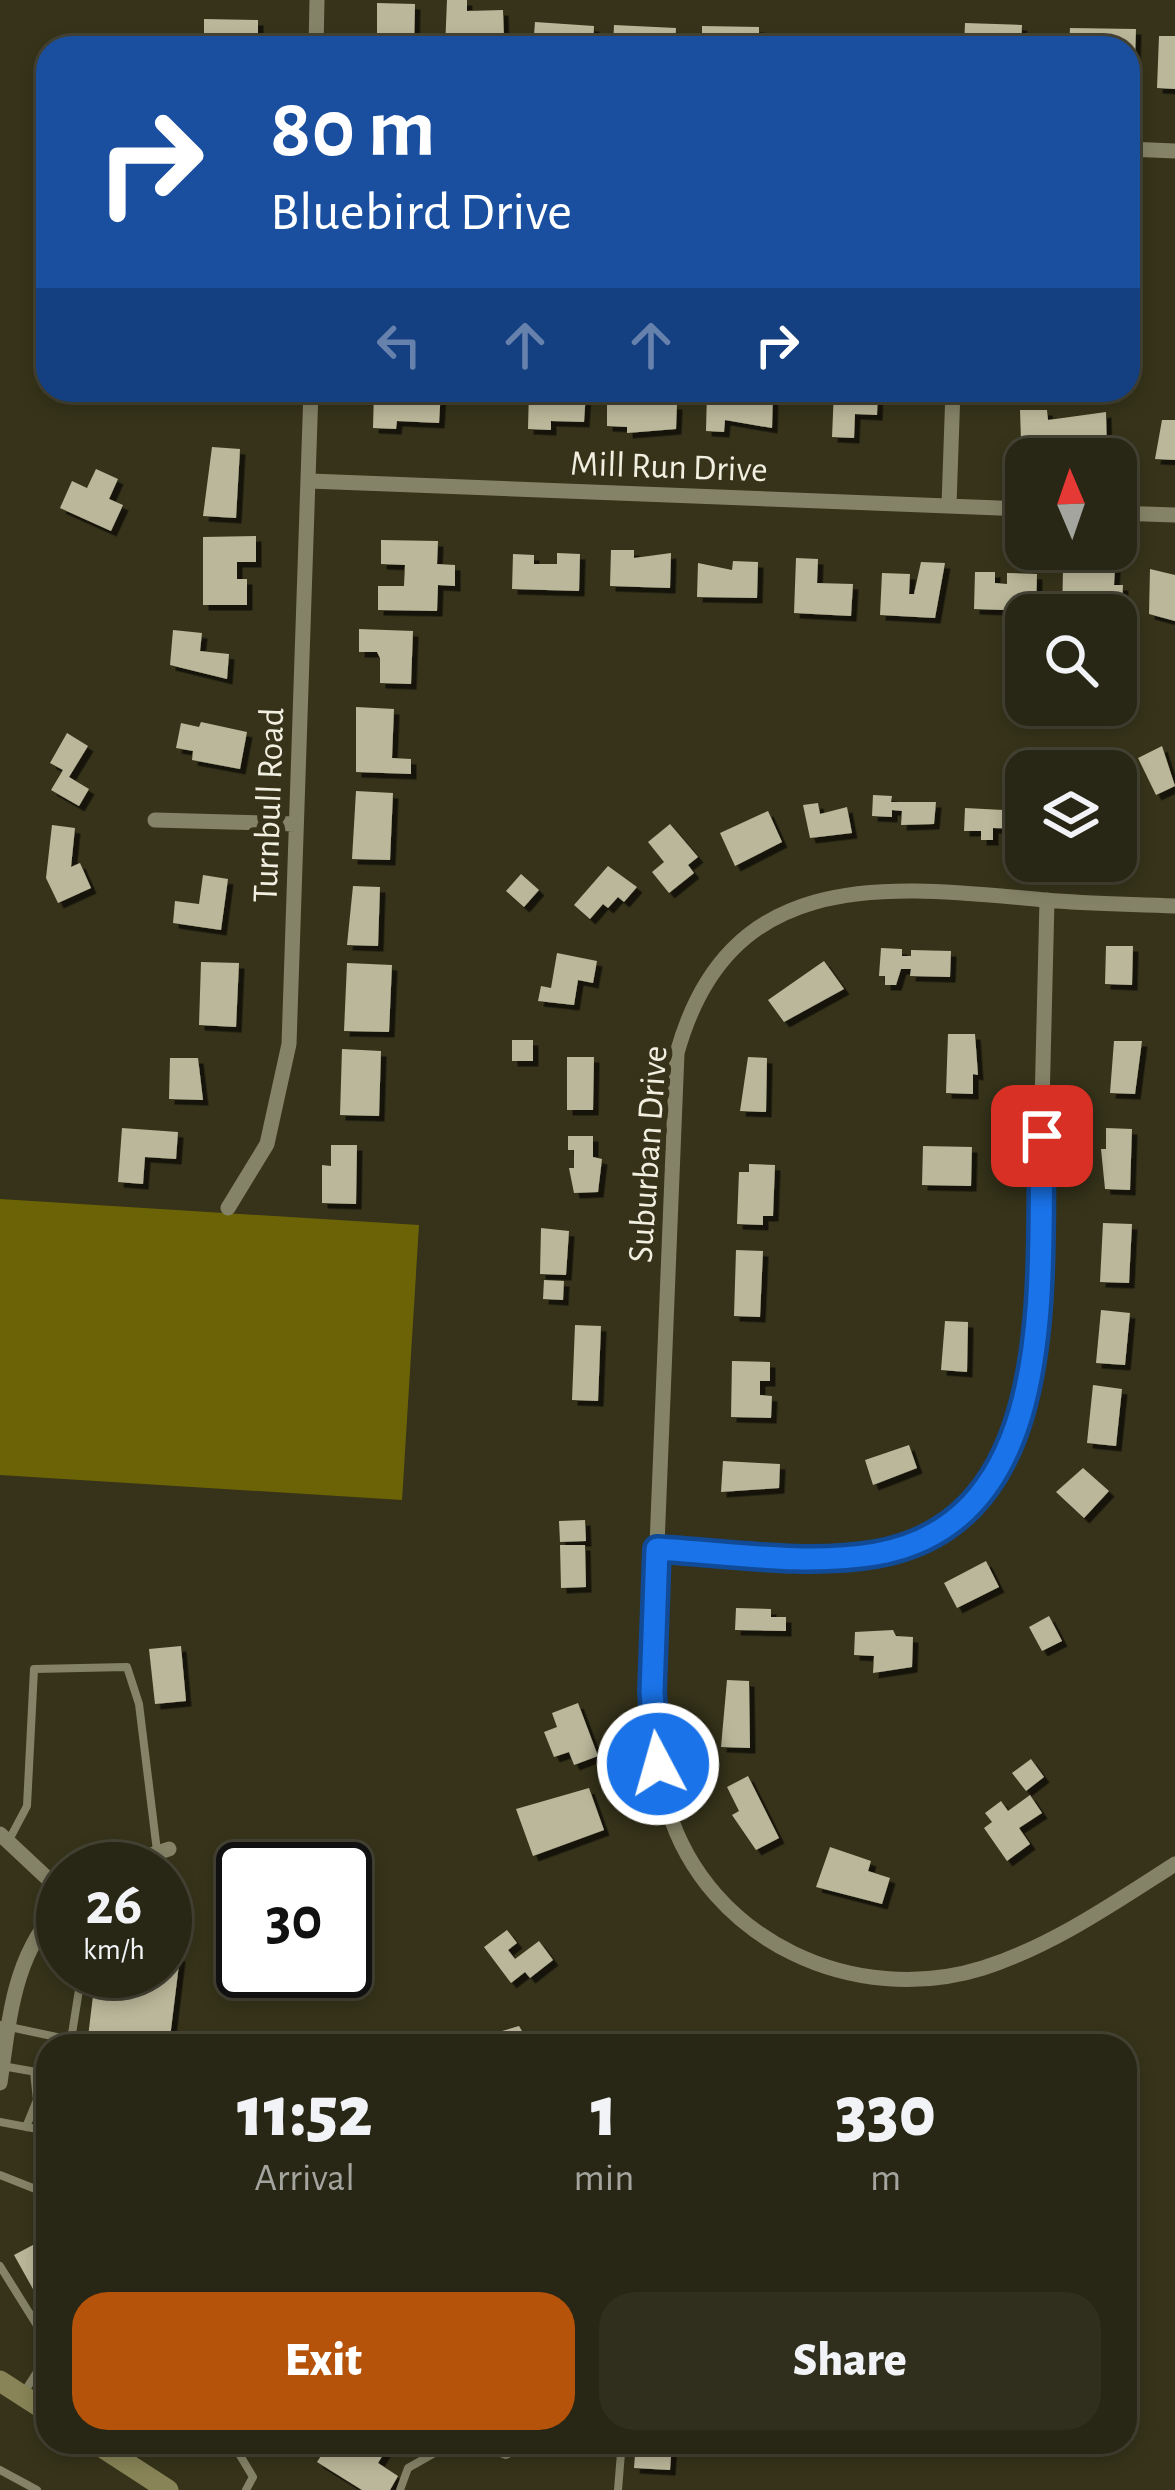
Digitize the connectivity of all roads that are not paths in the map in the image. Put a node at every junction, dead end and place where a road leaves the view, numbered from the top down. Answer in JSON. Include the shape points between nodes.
{"nodes":[{"id":1,"x":317,"y":0,"type":"edge"},
{"id":2,"x":316,"y":36,"type":"edge"},
{"id":3,"x":1140,"y":150,"type":"edge"},
{"id":4,"x":1175,"y":151,"type":"edge"},
{"id":5,"x":311,"y":402,"type":"edge"},
{"id":6,"x":953,"y":402,"type":"edge"},
{"id":7,"x":310,"y":481,"type":"junction"},
{"id":8,"x":949,"y":506,"type":"junction"},
{"id":9,"x":1005,"y":508,"type":"edge"},
{"id":10,"x":1137,"y":514,"type":"edge"},
{"id":11,"x":1175,"y":515,"type":"edge"},
{"id":12,"x":155,"y":820,"type":"dead end"},
{"id":13,"x":296,"y":824,"type":"junction"},
{"id":14,"x":1046,"y":900,"type":"junction"},
{"id":15,"x":1175,"y":906,"type":"edge"},
{"id":16,"x":228,"y":1208,"type":"dead end"},
{"id":17,"x":657,"y":1549,"type":"junction"},
{"id":18,"x":4,"y":1838,"type":"edge"},
{"id":19,"x":162,"y":1842,"type":"edge"},
{"id":20,"x":1175,"y":1864,"type":"edge"},
{"id":21,"x":36,"y":1868,"type":"edge"},
{"id":22,"x":36,"y":1944,"type":"edge"},
{"id":23,"x":78,"y":1998,"type":"edge"},
{"id":24,"x":4,"y":2025,"type":"edge"},
{"id":25,"x":47,"y":2034,"type":"edge"},
{"id":26,"x":72,"y":2034,"type":"edge"},
{"id":27,"x":34,"y":2072,"type":"joint"},
{"id":28,"x":1,"y":2074,"type":"edge"},
{"id":29,"x":36,"y":2091,"type":"edge"},
{"id":30,"x":36,"y":2102,"type":"edge"},
{"id":31,"x":0,"y":2122,"type":"edge"},
{"id":32,"x":26,"y":2127,"type":"junction"},
{"id":33,"x":36,"y":2129,"type":"edge"},
{"id":34,"x":0,"y":2176,"type":"edge"},
{"id":35,"x":36,"y":2190,"type":"edge"},
{"id":36,"x":0,"y":2266,"type":"edge"},
{"id":37,"x":36,"y":2324,"type":"edge"},
{"id":38,"x":36,"y":2373,"type":"edge"},
{"id":39,"x":0,"y":2380,"type":"edge"},
{"id":40,"x":22,"y":2395,"type":"junction"},
{"id":41,"x":36,"y":2404,"type":"edge"},
{"id":42,"x":112,"y":2454,"type":"edge"},
{"id":43,"x":239,"y":2454,"type":"edge"},
{"id":44,"x":433,"y":2454,"type":"edge"},
{"id":45,"x":622,"y":2454,"type":"edge"},
{"id":46,"x":0,"y":2470,"type":"edge"},
{"id":47,"x":37,"y":2490,"type":"edge"},
{"id":48,"x":168,"y":2490,"type":"edge"},
{"id":49,"x":246,"y":2490,"type":"edge"},
{"id":50,"x":400,"y":2490,"type":"edge"},
{"id":51,"x":618,"y":2490,"type":"edge"}],
"edges":[{"from":1,"to":2,"type":"street"},
{"from":3,"to":4,"type":"street"},
{"from":5,"to":7,"type":"street","name":"Turnbull Road"},
{"from":6,"to":8,"type":"street"},
{"from":7,"to":8,"type":"street","name":"Mill Run Drive"},
{"from":7,"to":13,"type":"street","name":"Turnbull Road"},
{"from":8,"to":9,"type":"street","name":"Mill Run Drive"},
{"from":10,"to":11,"type":"street"},
{"from":12,"to":13,"type":"street"},
{"from":13,"to":16,"type":"street","name":"Turnbull Road","via":[[286,1072],[267,1144]]},
{"from":14,"to":15,"type":"street","name":"Suburban Drive"},
{"from":14,"to":17,"type":"street","name":"Suburban Drive","via":[[868,892],[814,900],[738,940],[700,991],[677,1053]]},
{"from":14,"to":17,"type":"street","via":[[1036,1350],[1004,1459],[965,1510],[905,1547],[832,1558]]},
{"from":17,"to":20,"type":"street","name":"Suburban Drive","via":[[652,1692],[669,1813],[705,1878],[776,1945],[858,1978],[969,1972],[1064,1932]]},
{"from":18,"to":19,"type":"lane","via":[[28,1806],[34,1669],[127,1667]]},
{"from":18,"to":21,"type":"street"},
{"from":22,"to":24,"type":"street"},
{"from":23,"to":26,"type":"lane"},
{"from":24,"to":25,"type":"lane"},
{"from":24,"to":28,"type":"street"},
{"from":27,"to":28,"type":"lane"},
{"from":27,"to":29,"type":"lane"},
{"from":30,"to":32,"type":"lane"},
{"from":31,"to":32,"type":"lane"},
{"from":32,"to":33,"type":"lane"},
{"from":34,"to":35,"type":"lane"},
{"from":36,"to":37,"type":"lane"},
{"from":38,"to":40,"type":"lane"},
{"from":39,"to":40,"type":"main road"},
{"from":40,"to":41,"type":"main road"},
{"from":42,"to":48,"type":"main road"},
{"from":43,"to":49,"type":"lane","via":[[253,2477]]},
{"from":44,"to":50,"type":"lane","via":[[408,2468]]},
{"from":45,"to":51,"type":"lane"},
{"from":46,"to":47,"type":"lane"}]}
